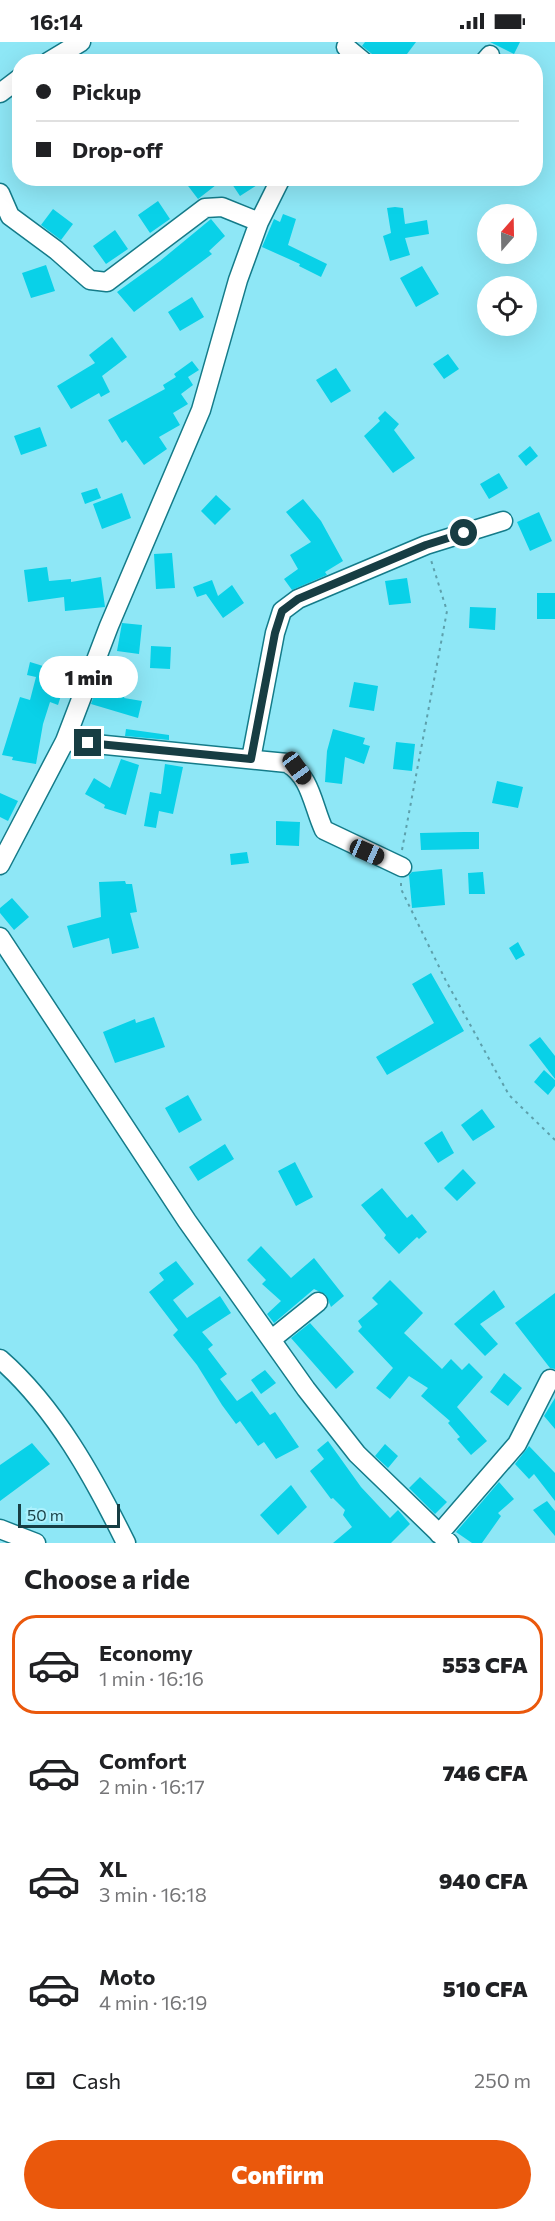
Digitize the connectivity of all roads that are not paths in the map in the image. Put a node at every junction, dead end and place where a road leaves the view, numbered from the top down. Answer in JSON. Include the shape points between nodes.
{"nodes":[{"id":1,"x":81,"y":42,"type":"edge"},
{"id":2,"x":61,"y":54,"type":"edge"},
{"id":3,"x":277,"y":186,"type":"edge"},
{"id":4,"x":0,"y":193,"type":"edge"},
{"id":5,"x":259,"y":222,"type":"junction"},
{"id":6,"x":503,"y":521,"type":"dead end"},
{"id":7,"x":65,"y":741,"type":"junction"},
{"id":8,"x":251,"y":759,"type":"junction"},
{"id":9,"x":0,"y":865,"type":"edge"},
{"id":10,"x":402,"y":867,"type":"road end"},
{"id":11,"x":0,"y":937,"type":"edge"},
{"id":12,"x":318,"y":1302,"type":"dead end"},
{"id":13,"x":272,"y":1339,"type":"junction"},
{"id":14,"x":0,"y":1359,"type":"edge"},
{"id":15,"x":549,"y":1379,"type":"dead end"},
{"id":16,"x":0,"y":1528,"type":"edge"},
{"id":17,"x":444,"y":1539,"type":"edge"},
{"id":18,"x":36,"y":1543,"type":"edge"},
{"id":19,"x":126,"y":1543,"type":"edge"}],
"edges":[{"from":1,"to":2,"type":"street"},
{"from":3,"to":5,"type":"street"},
{"from":4,"to":5,"type":"street","via":[[10,216],[90,280],[99,282],[107,282],[205,208],[222,207]]},
{"from":5,"to":7,"type":"street","via":[[201,410],[109,626]]},
{"from":6,"to":8,"type":"street","via":[[426,545],[298,599],[282,611]]},
{"from":7,"to":8,"type":"street"},
{"from":7,"to":9,"type":"street"},
{"from":8,"to":10,"type":"street","via":[[297,768],[324,830]]},
{"from":11,"to":13,"type":"street","via":[[187,1221]]},
{"from":12,"to":13,"type":"street"},
{"from":13,"to":17,"type":"street","via":[[357,1454]]},
{"from":14,"to":19,"type":"street","via":[[22,1378],[82,1462]]},
{"from":15,"to":17,"type":"street","via":[[517,1444]]},
{"from":16,"to":18,"type":"street"}]}
